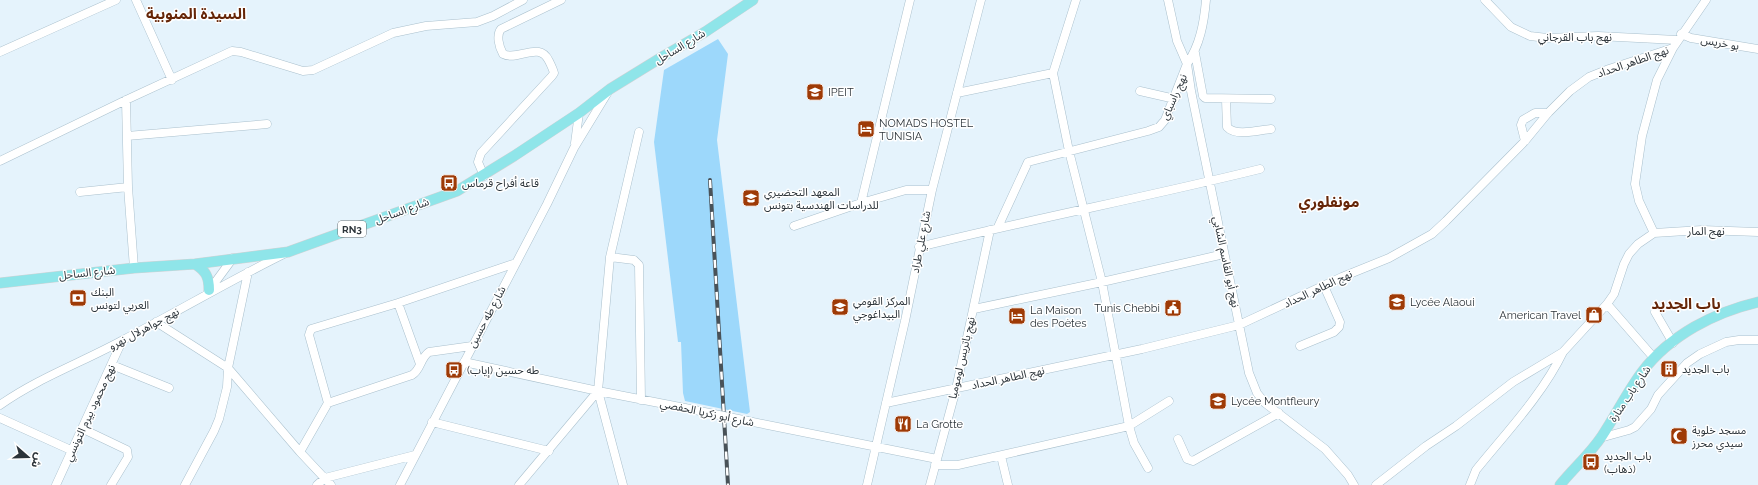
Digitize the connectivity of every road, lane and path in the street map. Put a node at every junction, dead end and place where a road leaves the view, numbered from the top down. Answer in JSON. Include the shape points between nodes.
{"nodes":[{"id":1,"x":116,"y":0,"type":"edge"},
{"id":2,"x":136,"y":0,"type":"edge"},
{"id":3,"x":523,"y":0,"type":"edge"},
{"id":4,"x":561,"y":0,"type":"edge"},
{"id":5,"x":754,"y":0,"type":"edge"},
{"id":6,"x":910,"y":0,"type":"edge"},
{"id":7,"x":981,"y":0,"type":"edge"},
{"id":8,"x":1076,"y":0,"type":"edge"},
{"id":9,"x":1168,"y":0,"type":"edge"},
{"id":10,"x":1206,"y":0,"type":"edge"},
{"id":11,"x":1485,"y":0,"type":"edge"},
{"id":12,"x":1706,"y":0,"type":"edge"},
{"id":13,"x":1680,"y":37,"type":"junction"},
{"id":14,"x":1673,"y":48,"type":"junction"},
{"id":15,"x":1758,"y":49,"type":"edge"},
{"id":16,"x":0,"y":52,"type":"edge"},
{"id":17,"x":1195,"y":53,"type":"junction"},
{"id":18,"x":1187,"y":64,"type":"junction"},
{"id":19,"x":1053,"y":73,"type":"junction"},
{"id":20,"x":172,"y":80,"type":"junction"},
{"id":21,"x":610,"y":89,"type":"junction"},
{"id":22,"x":1140,"y":91,"type":"dead end"},
{"id":23,"x":957,"y":93,"type":"junction"},
{"id":24,"x":1175,"y":99,"type":"junction"},
{"id":25,"x":1271,"y":99,"type":"dead end"},
{"id":26,"x":126,"y":100,"type":"junction"},
{"id":27,"x":1226,"y":100,"type":"junction"},
{"id":28,"x":579,"y":113,"type":"junction"},
{"id":29,"x":1548,"y":113,"type":"junction"},
{"id":30,"x":267,"y":124,"type":"dead end"},
{"id":31,"x":1271,"y":129,"type":"dead end"},
{"id":32,"x":639,"y":132,"type":"dead end"},
{"id":33,"x":127,"y":136,"type":"junction"},
{"id":34,"x":1525,"y":141,"type":"junction"},
{"id":35,"x":574,"y":148,"type":"junction"},
{"id":36,"x":1069,"y":151,"type":"junction"},
{"id":37,"x":0,"y":161,"type":"edge"},
{"id":38,"x":1260,"y":170,"type":"dead end"},
{"id":39,"x":484,"y":176,"type":"junction"},
{"id":40,"x":1209,"y":182,"type":"junction"},
{"id":41,"x":128,"y":188,"type":"junction"},
{"id":42,"x":932,"y":190,"type":"junction"},
{"id":43,"x":80,"y":192,"type":"dead end"},
{"id":44,"x":862,"y":203,"type":"junction"},
{"id":45,"x":1085,"y":209,"type":"junction"},
{"id":46,"x":794,"y":226,"type":"dead end"},
{"id":47,"x":998,"y":228,"type":"junction"},
{"id":48,"x":990,"y":230,"type":"junction"},
{"id":49,"x":1758,"y":232,"type":"edge"},
{"id":50,"x":1654,"y":233,"type":"junction"},
{"id":51,"x":919,"y":247,"type":"junction"},
{"id":52,"x":288,"y":252,"type":"junction"},
{"id":53,"x":1224,"y":254,"type":"junction"},
{"id":54,"x":233,"y":258,"type":"junction"},
{"id":55,"x":610,"y":258,"type":"junction"},
{"id":56,"x":516,"y":263,"type":"junction"},
{"id":57,"x":195,"y":264,"type":"junction"},
{"id":58,"x":134,"y":268,"type":"junction"},
{"id":59,"x":248,"y":272,"type":"junction"},
{"id":60,"x":1102,"y":282,"type":"junction"},
{"id":61,"x":0,"y":283,"type":"edge"},
{"id":62,"x":1324,"y":286,"type":"junction"},
{"id":63,"x":207,"y":293,"type":"junction"},
{"id":64,"x":1758,"y":302,"type":"edge"},
{"id":65,"x":398,"y":303,"type":"junction"},
{"id":66,"x":1607,"y":304,"type":"junction"},
{"id":67,"x":974,"y":309,"type":"junction"},
{"id":68,"x":1655,"y":312,"type":"dead end"},
{"id":69,"x":156,"y":322,"type":"junction"},
{"id":70,"x":1239,"y":325,"type":"junction"},
{"id":71,"x":1758,"y":340,"type":"edge"},
{"id":72,"x":122,"y":341,"type":"junction"},
{"id":73,"x":1672,"y":343,"type":"junction"},
{"id":74,"x":472,"y":346,"type":"junction"},
{"id":75,"x":1300,"y":346,"type":"dead end"},
{"id":76,"x":1563,"y":352,"type":"junction"},
{"id":77,"x":1115,"y":354,"type":"junction"},
{"id":78,"x":1654,"y":358,"type":"junction"},
{"id":79,"x":464,"y":362,"type":"junction"},
{"id":80,"x":420,"y":364,"type":"junction"},
{"id":81,"x":112,"y":365,"type":"junction"},
{"id":82,"x":228,"y":368,"type":"junction"},
{"id":83,"x":169,"y":388,"type":"dead end"},
{"id":84,"x":956,"y":389,"type":"junction"},
{"id":85,"x":598,"y":391,"type":"junction"},
{"id":86,"x":641,"y":400,"type":"junction"},
{"id":87,"x":1169,"y":402,"type":"dead end"},
{"id":88,"x":328,"y":403,"type":"junction"},
{"id":89,"x":886,"y":403,"type":"junction"},
{"id":90,"x":0,"y":405,"type":"edge"},
{"id":91,"x":1279,"y":413,"type":"junction"},
{"id":92,"x":0,"y":418,"type":"edge"},
{"id":93,"x":432,"y":422,"type":"junction"},
{"id":94,"x":1129,"y":426,"type":"junction"},
{"id":95,"x":83,"y":429,"type":"junction"},
{"id":96,"x":1600,"y":438,"type":"junction"},
{"id":97,"x":1178,"y":439,"type":"dead end"},
{"id":98,"x":876,"y":447,"type":"junction"},
{"id":99,"x":73,"y":451,"type":"junction"},
{"id":100,"x":549,"y":451,"type":"junction"},
{"id":101,"x":300,"y":452,"type":"junction"},
{"id":102,"x":415,"y":455,"type":"junction"},
{"id":103,"x":1001,"y":456,"type":"junction"},
{"id":104,"x":936,"y":462,"type":"junction"},
{"id":105,"x":1148,"y":468,"type":"dead end"},
{"id":106,"x":325,"y":478,"type":"junction"},
{"id":107,"x":56,"y":485,"type":"edge"},
{"id":108,"x":111,"y":485,"type":"edge"},
{"id":109,"x":185,"y":485,"type":"edge"},
{"id":110,"x":317,"y":485,"type":"edge"},
{"id":111,"x":331,"y":485,"type":"edge"},
{"id":112,"x":400,"y":485,"type":"edge"},
{"id":113,"x":519,"y":485,"type":"edge"},
{"id":114,"x":623,"y":485,"type":"edge"},
{"id":115,"x":867,"y":485,"type":"edge"},
{"id":116,"x":930,"y":485,"type":"edge"},
{"id":117,"x":1008,"y":485,"type":"edge"},
{"id":118,"x":1354,"y":485,"type":"edge"},
{"id":119,"x":1376,"y":485,"type":"edge"},
{"id":120,"x":1470,"y":485,"type":"edge"},
{"id":121,"x":1560,"y":485,"type":"edge"}],
"edges":[{"from":1,"to":16,"type":"street"},
{"from":2,"to":20,"type":"street"},
{"from":3,"to":20,"type":"street","via":[[476,22],[426,26],[393,33],[314,70],[303,71],[235,51]]},
{"from":4,"to":39,"type":"street","via":[[499,31],[503,54],[508,56],[542,53],[546,55],[554,73],[481,153],[478,162]]},
{"from":5,"to":21,"type":"main road","name":"شارع الساحل","number":"RN3","bridge":true},
{"from":6,"to":44,"type":"street"},
{"from":7,"to":23,"type":"street","name":"شارع علي طراد"},
{"from":8,"to":19,"type":"street"},
{"from":9,"to":18,"type":"street","name":"نهج راسباي","via":[[1177,41]]},
{"from":10,"to":17,"type":"street"},
{"from":11,"to":13,"type":"street","name":"نهج باب القرجاني","via":[[1512,27],[1530,36]]},
{"from":12,"to":13,"type":"street","name":"نهج الطاهر الحداد"},
{"from":13,"to":14,"type":"street","name":"نهج الطاهر الحداد"},
{"from":13,"to":15,"type":"street","name":"بو خريس"},
{"from":14,"to":29,"type":"street","name":"نهج الطاهر الحداد","via":[[1589,77],[1570,91]]},
{"from":14,"to":50,"type":"street","via":[[1657,80],[1642,136],[1635,184],[1639,201]]},
{"from":17,"to":18,"type":"street"},
{"from":17,"to":27,"type":"street","via":[[1203,96],[1208,99]]},
{"from":18,"to":24,"type":"street","name":"نهج راسباي"},
{"from":18,"to":40,"type":"street","name":"نهج أبو القاسم الشابي"},
{"from":19,"to":23,"type":"street"},
{"from":19,"to":36,"type":"street"},
{"from":20,"to":26,"type":"street"},
{"from":21,"to":28,"type":"main road","name":"شارع الساحل","number":"RN3"},
{"from":21,"to":35,"type":"street"},
{"from":22,"to":24,"type":"street"},
{"from":23,"to":42,"type":"street","name":"شارع علي طراد"},
{"from":24,"to":36,"type":"street","name":"نهج راسباي","via":[[1159,127]]},
{"from":25,"to":27,"type":"street"},
{"from":26,"to":33,"type":"street"},
{"from":26,"to":37,"type":"street"},
{"from":27,"to":31,"type":"street","via":[[1227,127],[1231,131]]},
{"from":28,"to":35,"type":"street"},
{"from":28,"to":39,"type":"main road","name":"شارع الساحل","number":"RN3"},
{"from":29,"to":34,"type":"street","name":"نهج الطاهر الحداد"},
{"from":29,"to":34,"type":"street","via":[[1535,113],[1523,120],[1521,125]]},
{"from":30,"to":33,"type":"street"},
{"from":32,"to":55,"type":"street"},
{"from":33,"to":41,"type":"street"},
{"from":34,"to":62,"type":"street","name":"نهج الطاهر الحداد","via":[[1432,234],[1389,258]]},
{"from":35,"to":56,"type":"street","name":"شارع طه حسين"},
{"from":36,"to":45,"type":"street"},
{"from":36,"to":47,"type":"street","via":[[1034,160],[1026,165]]},
{"from":38,"to":40,"type":"street"},
{"from":39,"to":52,"type":"main road","name":"شارع الساحل","number":"RN3","via":[[457,191]]},
{"from":40,"to":45,"type":"street"},
{"from":40,"to":53,"type":"street","name":"نهج أبو القاسم الشابي"},
{"from":41,"to":43,"type":"street"},
{"from":41,"to":58,"type":"street"},
{"from":42,"to":44,"type":"street","via":[[906,190]]},
{"from":42,"to":51,"type":"street","name":"شارع علي طراد"},
{"from":44,"to":46,"type":"street"},
{"from":45,"to":47,"type":"street"},
{"from":45,"to":60,"type":"street"},
{"from":47,"to":48,"type":"street"},
{"from":48,"to":51,"type":"street"},
{"from":48,"to":67,"type":"street","name":"نهج باتريس لومومبا"},
{"from":49,"to":50,"type":"street","name":"نهج المار","via":[[1702,230]]},
{"from":50,"to":66,"type":"street","via":[[1629,254],[1614,294]]},
{"from":51,"to":89,"type":"street","name":"شارع علي طراد"},
{"from":52,"to":54,"type":"main road","name":"شارع الساحل","number":"RN3"},
{"from":52,"to":59,"type":"street","name":"نهج جواهرلال نهرو"},
{"from":53,"to":60,"type":"street"},
{"from":53,"to":70,"type":"street","name":"نهج أبو القاسم الشابي"},
{"from":54,"to":57,"type":"main road","name":"شارع الساحل","number":"RN3"},
{"from":54,"to":63,"type":"street"},
{"from":55,"to":85,"type":"street"},
{"from":55,"to":86,"type":"street","via":[[634,260],[639,265]]},
{"from":56,"to":65,"type":"street"},
{"from":56,"to":74,"type":"street","name":"شارع طه حسين"},
{"from":57,"to":58,"type":"main road","name":"شارع الساحل","number":"RN3"},
{"from":57,"to":63,"type":"main road","via":[[207,275]]},
{"from":58,"to":61,"type":"main road","name":"شارع الساحل","number":"RN3"},
{"from":59,"to":63,"type":"street","name":"نهج جواهرلال نهرو"},
{"from":59,"to":82,"type":"street"},
{"from":60,"to":67,"type":"street"},
{"from":60,"to":77,"type":"street"},
{"from":62,"to":70,"type":"street","name":"نهج الطاهر الحداد"},
{"from":62,"to":75,"type":"street","via":[[1340,322],[1339,327],[1334,332]]},
{"from":63,"to":69,"type":"street","name":"نهج جواهرلال نهرو"},
{"from":64,"to":73,"type":"main road","name":"شارع باب منارة","via":[[1738,306],[1722,313],[1685,332]]},
{"from":65,"to":80,"type":"street"},
{"from":65,"to":88,"type":"street","via":[[310,330],[309,335]]},
{"from":66,"to":76,"type":"street"},
{"from":66,"to":78,"type":"street"},
{"from":67,"to":84,"type":"street","name":"نهج باتريس لومومبا"},
{"from":68,"to":73,"type":"street"},
{"from":69,"to":72,"type":"street","name":"نهج جواهرلال نهرو"},
{"from":69,"to":82,"type":"street"},
{"from":70,"to":77,"type":"street","name":"نهج الطاهر الحداد"},
{"from":70,"to":91,"type":"street","name":"نهج أبو القاسم الشابي","via":[[1257,392],[1270,408]]},
{"from":71,"to":96,"type":"street","via":[[1726,342],[1700,354],[1687,363],[1658,395],[1651,409],[1635,427]]},
{"from":72,"to":81,"type":"street","name":"نهج محمود بيرم التونسي"},
{"from":72,"to":90,"type":"street","name":"نهج جواهرلال نهرو"},
{"from":73,"to":78,"type":"main road","name":"شارع باب منارة"},
{"from":74,"to":79,"type":"street","name":"شارع طه حسين"},
{"from":74,"to":80,"type":"street","via":[[429,352]]},
{"from":76,"to":119,"type":"street","via":[[1512,382]]},
{"from":76,"to":120,"type":"street","via":[[1540,390],[1476,470]]},
{"from":77,"to":84,"type":"street","name":"نهج الطاهر الحداد"},
{"from":77,"to":94,"type":"street"},
{"from":78,"to":96,"type":"main road","name":"شارع باب منارة","via":[[1642,372]]},
{"from":79,"to":85,"type":"street","name":"شارع أبو زكريا الحفصي"},
{"from":79,"to":93,"type":"street","name":"شارع طه حسين"},
{"from":80,"to":88,"type":"street","via":[[412,375]]},
{"from":81,"to":83,"type":"street"},
{"from":81,"to":95,"type":"street","name":"نهج محمود بيرم التونسي"},
{"from":82,"to":101,"type":"street"},
{"from":82,"to":109,"type":"street","via":[[227,387],[214,432]]},
{"from":84,"to":89,"type":"street","name":"نهج الطاهر الحداد"},
{"from":84,"to":104,"type":"street","name":"نهج باتريس لومومبا"},
{"from":85,"to":86,"type":"street","name":"شارع أبو زكريا الحفصي"},
{"from":85,"to":100,"type":"street"},
{"from":85,"to":114,"type":"street"},
{"from":86,"to":98,"type":"street","name":"شارع أبو زكريا الحفصي","bridge":true},
{"from":87,"to":94,"type":"street","name":"شارع أبو زكريا الحفصي"},
{"from":88,"to":101,"type":"street"},
{"from":89,"to":98,"type":"street","name":"شارع علي طراد"},
{"from":91,"to":97,"type":"street","via":[[1193,461],[1187,459]]},
{"from":91,"to":118,"type":"street","name":"نهج أبو القاسم الشابي","via":[[1325,449]]},
{"from":92,"to":99,"type":"street"},
{"from":93,"to":100,"type":"street"},
{"from":93,"to":102,"type":"street","name":"شارع طه حسين"},
{"from":94,"to":103,"type":"street","name":"شارع أبو زكريا الحفصي"},
{"from":94,"to":105,"type":"street","via":[[1134,443]]},
{"from":95,"to":99,"type":"street","name":"نهج محمود بيرم التونسي"},
{"from":95,"to":108,"type":"street","via":[[127,450],[128,457]]},
{"from":96,"to":121,"type":"main road","name":"شارع باب منارة"},
{"from":98,"to":104,"type":"street","name":"شارع أبو زكريا الحفصي"},
{"from":98,"to":115,"type":"street","name":"شارع علي طراد"},
{"from":99,"to":107,"type":"street","name":"نهج محمود بيرم التونسي"},
{"from":100,"to":113,"type":"street"},
{"from":101,"to":106,"type":"street"},
{"from":102,"to":106,"type":"street"},
{"from":102,"to":112,"type":"street","name":"شارع طه حسين"},
{"from":103,"to":104,"type":"street","name":"شارع أبو زكريا الحفصي","via":[[958,465]]},
{"from":103,"to":117,"type":"street"},
{"from":104,"to":116,"type":"street","name":"نهج باتريس لومومبا"},
{"from":106,"to":110,"type":"street"},
{"from":106,"to":111,"type":"street"}]}
